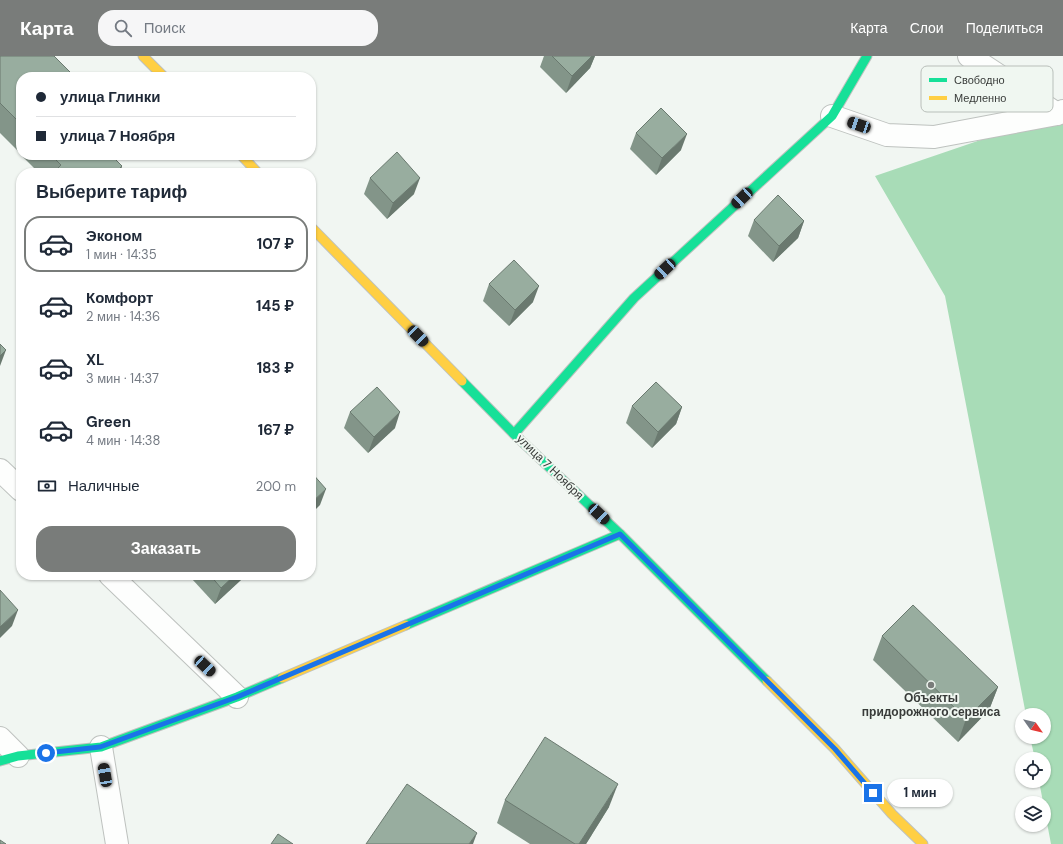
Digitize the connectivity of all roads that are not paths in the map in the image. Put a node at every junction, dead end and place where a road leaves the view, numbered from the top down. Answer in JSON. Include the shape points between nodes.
{"nodes":[{"id":1,"x":143,"y":56,"type":"edge"},
{"id":2,"x":867,"y":56,"type":"edge"},
{"id":3,"x":970,"y":56,"type":"edge"},
{"id":4,"x":986,"y":66,"type":"edge"},
{"id":5,"x":159,"y":72,"type":"edge"},
{"id":6,"x":1060,"y":112,"type":"edge"},
{"id":7,"x":832,"y":116,"type":"junction"},
{"id":8,"x":246,"y":160,"type":"edge"},
{"id":9,"x":253,"y":168,"type":"edge"},
{"id":10,"x":316,"y":232,"type":"edge"},
{"id":11,"x":514,"y":434,"type":"junction"},
{"id":12,"x":0,"y":470,"type":"edge"},
{"id":13,"x":16,"y":485,"type":"edge"},
{"id":14,"x":620,"y":534,"type":"junction"},
{"id":15,"x":115,"y":580,"type":"edge"},
{"id":16,"x":237,"y":697,"type":"junction"},
{"id":17,"x":0,"y":738,"type":"edge"},
{"id":18,"x":100,"y":747,"type":"junction"},
{"id":19,"x":9,"y":759,"type":"edge"},
{"id":20,"x":117,"y":844,"type":"edge"},
{"id":21,"x":923,"y":844,"type":"edge"}],
"edges":[{"from":1,"to":5,"type":"street"},
{"from":2,"to":7,"type":"street"},
{"from":3,"to":4,"type":"street"},
{"from":6,"to":7,"type":"street","via":[[934,137],[887,135]]},
{"from":7,"to":11,"type":"street","via":[[634,298]]},
{"from":8,"to":9,"type":"street"},
{"from":10,"to":11,"type":"street","name":"улица 7 Ноября"},
{"from":11,"to":14,"type":"street","name":"улица 7 Ноября"},
{"from":12,"to":13,"type":"street"},
{"from":14,"to":16,"type":"street"},
{"from":14,"to":21,"type":"street","name":"улица 7 Ноября","via":[[835,749],[892,814]]},
{"from":15,"to":16,"type":"street"},
{"from":16,"to":18,"type":"street"},
{"from":17,"to":19,"type":"street"},
{"from":18,"to":19,"type":"street"},
{"from":18,"to":20,"type":"street"}]}
